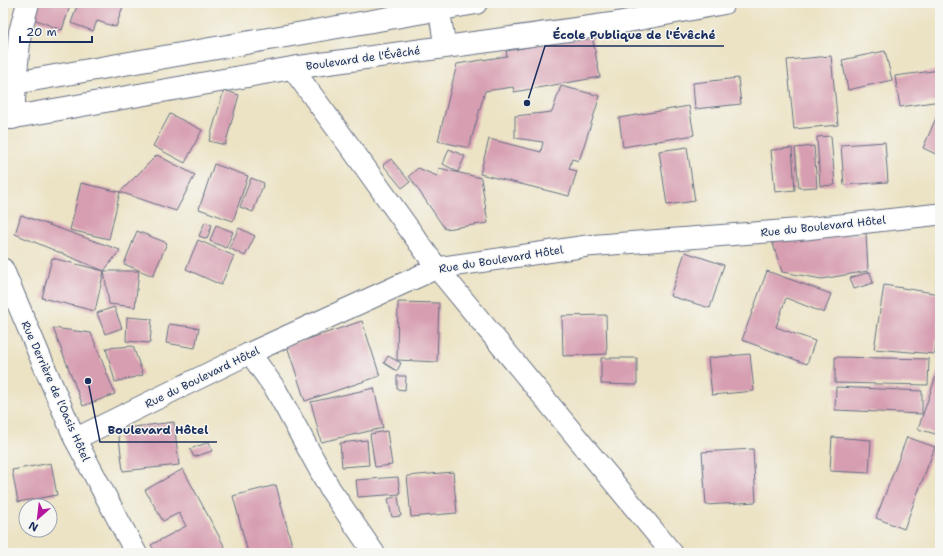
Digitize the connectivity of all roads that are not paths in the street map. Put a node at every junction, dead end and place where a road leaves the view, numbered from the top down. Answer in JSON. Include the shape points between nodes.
{"nodes":[{"id":1,"x":28,"y":3,"type":"edge"},
{"id":2,"x":476,"y":3,"type":"edge"},
{"id":3,"x":724,"y":3,"type":"edge"},
{"id":4,"x":440,"y":6,"type":"edge"},
{"id":5,"x":445,"y":46,"type":"junction"},
{"id":6,"x":292,"y":68,"type":"junction"},
{"id":7,"x":9,"y":84,"type":"edge"},
{"id":8,"x":8,"y":119,"type":"edge"},
{"id":9,"x":940,"y":214,"type":"edge"},
{"id":10,"x":437,"y":268,"type":"junction"},
{"id":11,"x":3,"y":269,"type":"edge"},
{"id":12,"x":250,"y":353,"type":"junction"},
{"id":13,"x":75,"y":440,"type":"junction"},
{"id":14,"x":136,"y":553,"type":"edge"},
{"id":15,"x":374,"y":553,"type":"edge"},
{"id":16,"x":672,"y":553,"type":"edge"}],
"edges":[{"from":1,"to":7,"type":"main road"},
{"from":2,"to":4,"type":"main road"},
{"from":3,"to":5,"type":"main road","name":"Boulevard de l'Évêché","via":[[612,24]]},
{"from":4,"to":5,"type":"street"},
{"from":4,"to":7,"type":"main road","via":[[256,42]]},
{"from":5,"to":6,"type":"main road","name":"Boulevard de l'Évêché"},
{"from":6,"to":8,"type":"main road","name":"Boulevard de l'Évêché"},
{"from":6,"to":10,"type":"street"},
{"from":7,"to":8,"type":"main road"},
{"from":9,"to":10,"type":"street","name":"Rue du Boulevard Hôtel","via":[[805,229],[587,246]]},
{"from":10,"to":12,"type":"street","name":"Rue du Boulevard Hôtel"},
{"from":10,"to":16,"type":"street"},
{"from":11,"to":13,"type":"street","name":"Rue Derrière de l'Oasis Hôtel"},
{"from":12,"to":13,"type":"street","name":"Rue du Boulevard Hôtel"},
{"from":12,"to":15,"type":"street","via":[[276,390],[330,489]]},
{"from":13,"to":14,"type":"street","name":"Rue Derrière de l'Oasis Hôtel"}]}
